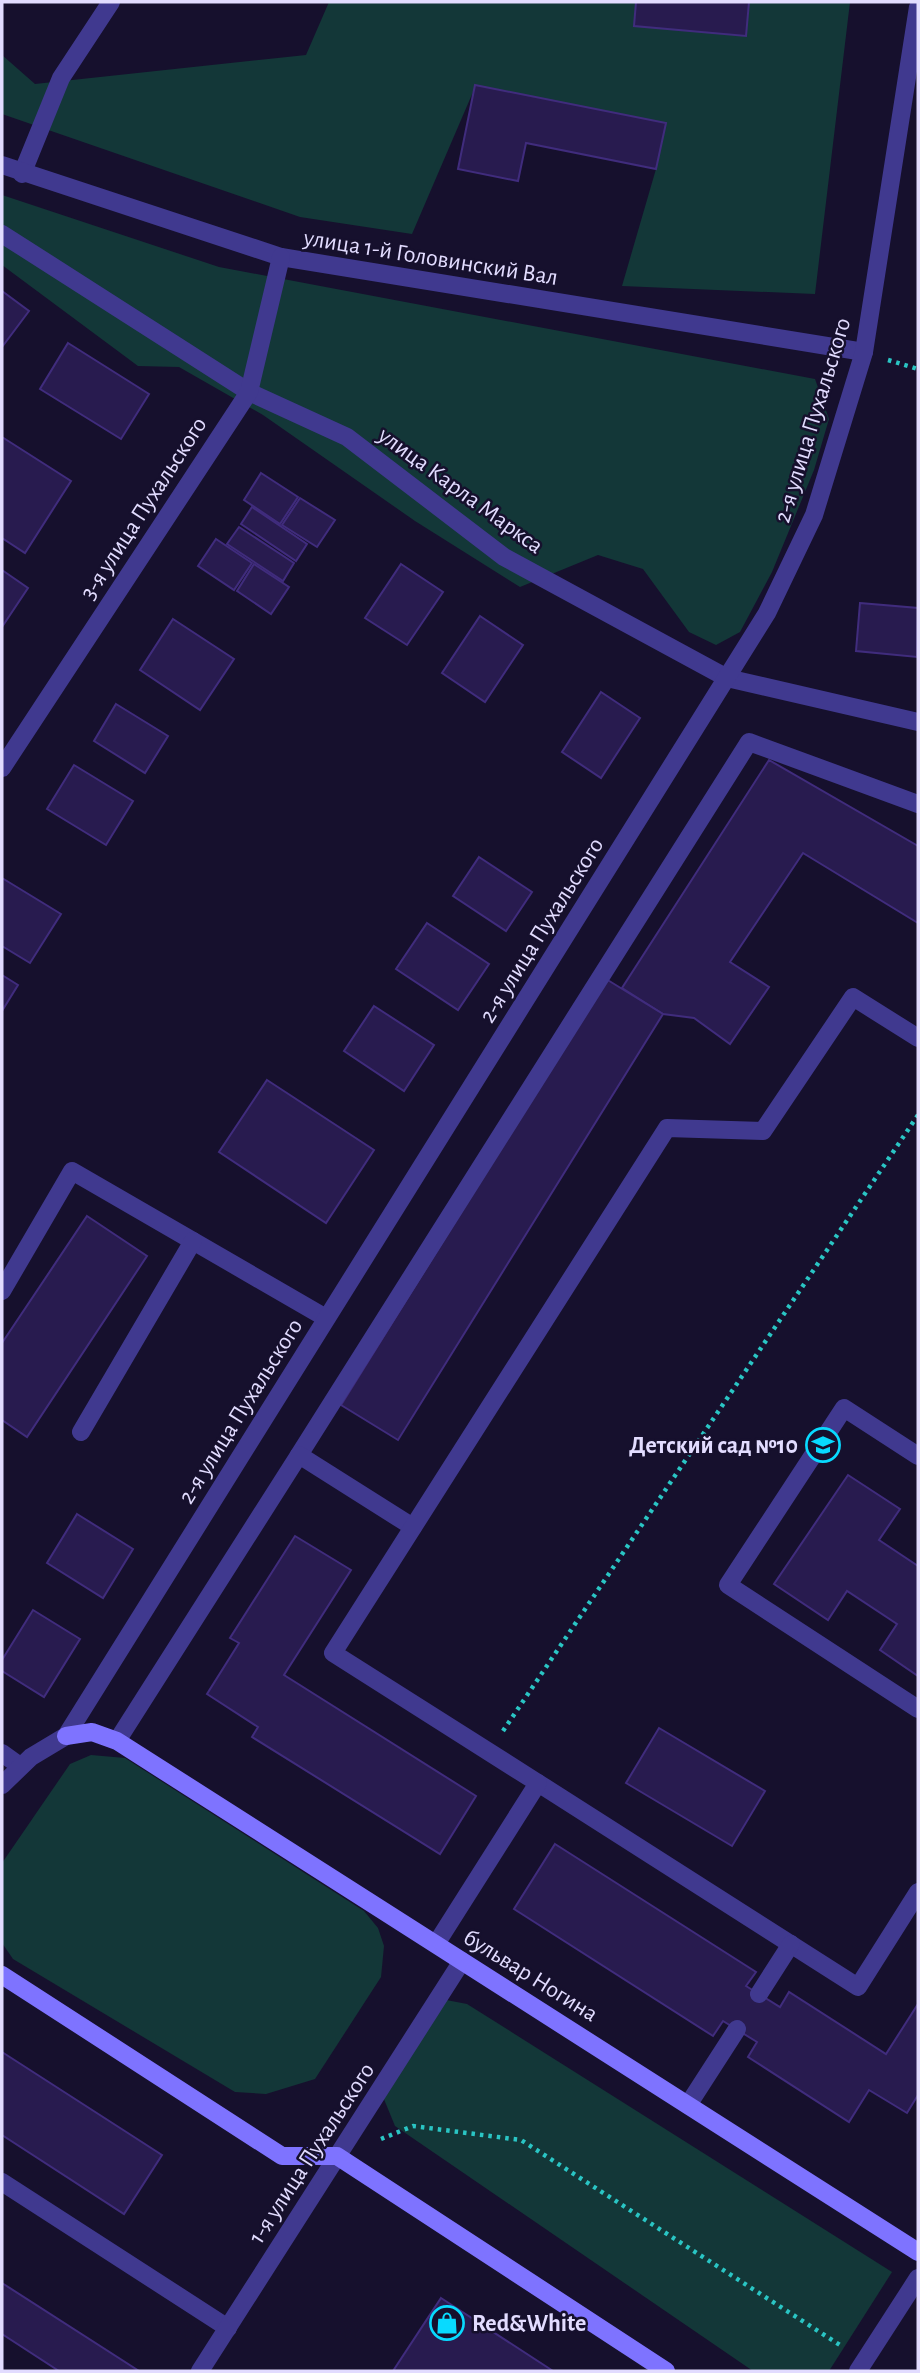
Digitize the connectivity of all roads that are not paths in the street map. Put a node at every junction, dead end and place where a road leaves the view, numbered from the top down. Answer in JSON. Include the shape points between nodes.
{"nodes":[{"id":1,"x":111,"y":2,"type":"edge"},
{"id":2,"x":918,"y":7,"type":"edge"},
{"id":3,"x":2,"y":165,"type":"edge"},
{"id":4,"x":22,"y":174,"type":"junction"},
{"id":5,"x":2,"y":234,"type":"edge"},
{"id":6,"x":281,"y":257,"type":"junction"},
{"id":7,"x":864,"y":352,"type":"junction"},
{"id":8,"x":248,"y":392,"type":"junction"},
{"id":9,"x":727,"y":678,"type":"junction"},
{"id":10,"x":918,"y":722,"type":"edge"},
{"id":11,"x":2,"y":768,"type":"edge"},
{"id":12,"x":918,"y":804,"type":"edge"},
{"id":13,"x":918,"y":1038,"type":"edge"},
{"id":14,"x":193,"y":1241,"type":"junction"},
{"id":15,"x":2,"y":1291,"type":"edge"},
{"id":16,"x":326,"y":1318,"type":"junction"},
{"id":17,"x":81,"y":1432,"type":"dead end"},
{"id":18,"x":299,"y":1455,"type":"junction"},
{"id":19,"x":918,"y":1456,"type":"edge"},
{"id":20,"x":413,"y":1527,"type":"junction"},
{"id":21,"x":918,"y":1709,"type":"edge"},
{"id":22,"x":65,"y":1736,"type":"junction"},
{"id":23,"x":117,"y":1741,"type":"junction"},
{"id":24,"x":2,"y":1753,"type":"edge"},
{"id":25,"x":20,"y":1766,"type":"junction"},
{"id":26,"x":538,"y":1783,"type":"junction"},
{"id":27,"x":2,"y":1785,"type":"edge"},
{"id":28,"x":918,"y":1892,"type":"edge"},
{"id":29,"x":436,"y":1944,"type":"junction"},
{"id":30,"x":791,"y":1944,"type":"junction"},
{"id":31,"x":462,"y":1961,"type":"junction"},
{"id":32,"x":2,"y":1975,"type":"edge"},
{"id":33,"x":759,"y":1994,"type":"dead end"},
{"id":34,"x":737,"y":2029,"type":"dead end"},
{"id":35,"x":688,"y":2105,"type":"junction"},
{"id":36,"x":337,"y":2156,"type":"junction"},
{"id":37,"x":2,"y":2182,"type":"edge"},
{"id":38,"x":918,"y":2252,"type":"edge"},
{"id":39,"x":918,"y":2278,"type":"edge"},
{"id":40,"x":228,"y":2328,"type":"junction"},
{"id":41,"x":862,"y":2367,"type":"edge"},
{"id":42,"x":200,"y":2371,"type":"edge"},
{"id":43,"x":666,"y":2371,"type":"edge"}],
"edges":[{"from":1,"to":4,"type":"street","via":[[61,78]]},
{"from":2,"to":7,"type":"street","name":"2-я улица Пухальского"},
{"from":3,"to":4,"type":"street","name":"улица 1-й Головинский Вал"},
{"from":4,"to":6,"type":"street","name":"улица 1-й Головинский Вал"},
{"from":5,"to":8,"type":"street","name":"улица Карла Маркса"},
{"from":6,"to":7,"type":"street","name":"улица 1-й Головинский Вал"},
{"from":6,"to":8,"type":"street","name":"3-я улица Пухальского"},
{"from":7,"to":9,"type":"street","name":"2-я улица Пухальского","via":[[814,515],[767,613]]},
{"from":8,"to":9,"type":"street","name":"улица Карла Маркса","via":[[347,438],[504,557]]},
{"from":8,"to":11,"type":"street","name":"3-я улица Пухальского"},
{"from":9,"to":10,"type":"street","name":"улица Карла Маркса"},
{"from":9,"to":16,"type":"street","name":"2-я улица Пухальского"},
{"from":12,"to":18,"type":"street","via":[[749,742]]},
{"from":13,"to":20,"type":"street","via":[[853,997],[763,1131],[667,1128]]},
{"from":14,"to":15,"type":"street","via":[[72,1171]]},
{"from":14,"to":16,"type":"street"},
{"from":14,"to":17,"type":"street"},
{"from":16,"to":22,"type":"street","name":"2-я улица Пухальского"},
{"from":18,"to":20,"type":"street"},
{"from":18,"to":23,"type":"street"},
{"from":19,"to":21,"type":"street","via":[[844,1408],[728,1585]]},
{"from":20,"to":26,"type":"street","via":[[333,1653]]},
{"from":22,"to":23,"type":"street","name":"бульвар Ногина","via":[[92,1732]]},
{"from":22,"to":25,"type":"street","name":"2-я улица Пухальского"},
{"from":23,"to":29,"type":"street","name":"бульвар Ногина"},
{"from":24,"to":25,"type":"street"},
{"from":25,"to":27,"type":"street","name":"2-я улица Пухальского"},
{"from":26,"to":29,"type":"street"},
{"from":26,"to":30,"type":"street"},
{"from":28,"to":30,"type":"street","via":[[858,1987]]},
{"from":29,"to":31,"type":"street","name":"бульвар Ногина"},
{"from":30,"to":33,"type":"street"},
{"from":31,"to":35,"type":"street","name":"бульвар Ногина"},
{"from":31,"to":36,"type":"street","name":"1-я улица Пухальского"},
{"from":32,"to":36,"type":"street","via":[[282,2155]]},
{"from":34,"to":35,"type":"street"},
{"from":35,"to":38,"type":"street","name":"бульвар Ногина"},
{"from":36,"to":40,"type":"street","name":"1-я улица Пухальского"},
{"from":36,"to":43,"type":"street"},
{"from":37,"to":40,"type":"street"},
{"from":39,"to":41,"type":"street"},
{"from":40,"to":42,"type":"street","name":"1-я улица Пухальского"}]}
